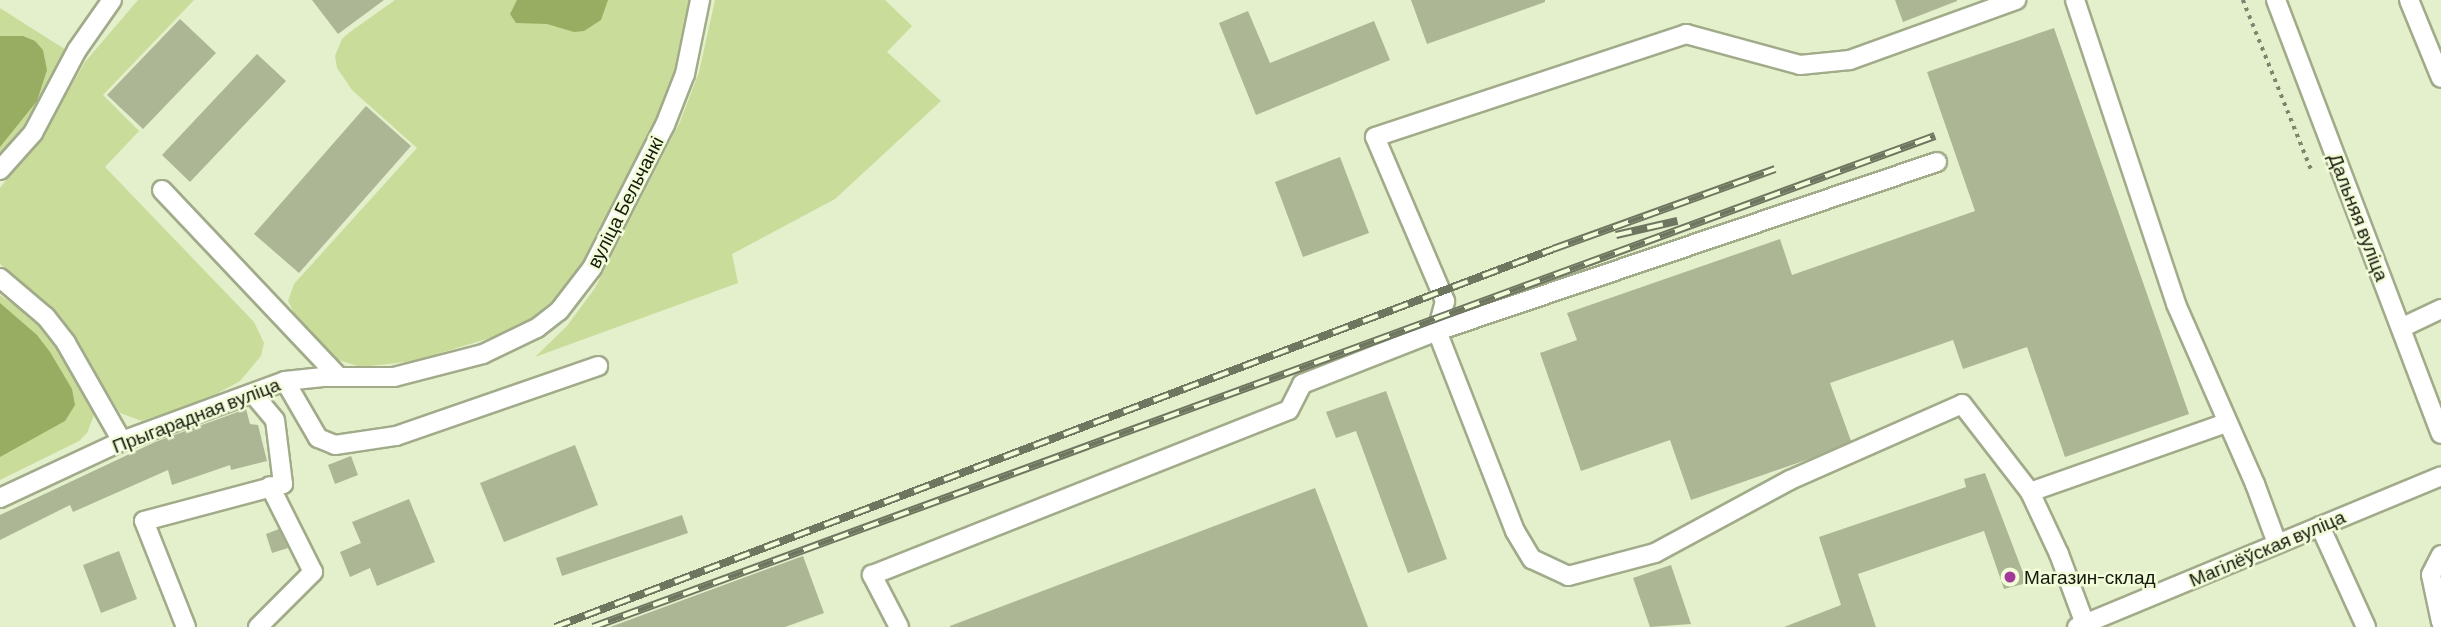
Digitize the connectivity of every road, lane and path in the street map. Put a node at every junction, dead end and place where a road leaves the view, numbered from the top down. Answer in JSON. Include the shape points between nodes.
{"nodes":[{"id":1,"x":112,"y":0,"type":"edge"},
{"id":2,"x":700,"y":0,"type":"edge"},
{"id":3,"x":2016,"y":0,"type":"edge"},
{"id":4,"x":2075,"y":0,"type":"edge"},
{"id":5,"x":2243,"y":0,"type":"edge"},
{"id":6,"x":2276,"y":0,"type":"edge"},
{"id":7,"x":2409,"y":0,"type":"edge"},
{"id":8,"x":2441,"y":78,"type":"edge"},
{"id":9,"x":1937,"y":162,"type":"dead end"},
{"id":10,"x":2311,"y":169,"type":"dead end"},
{"id":11,"x":0,"y":170,"type":"edge"},
{"id":12,"x":162,"y":190,"type":"dead end"},
{"id":13,"x":0,"y":278,"type":"edge"},
{"id":14,"x":2441,"y":309,"type":"edge"},
{"id":15,"x":2401,"y":328,"type":"junction"},
{"id":16,"x":1437,"y":331,"type":"junction"},
{"id":17,"x":483,"y":354,"type":"joint"},
{"id":18,"x":598,"y":366,"type":"dead end"},
{"id":19,"x":339,"y":377,"type":"junction"},
{"id":20,"x":285,"y":381,"type":"junction"},
{"id":21,"x":252,"y":393,"type":"junction"},
{"id":22,"x":2226,"y":423,"type":"junction"},
{"id":23,"x":2441,"y":434,"type":"edge"},
{"id":24,"x":122,"y":442,"type":"junction"},
{"id":25,"x":2441,"y":475,"type":"edge"},
{"id":26,"x":270,"y":486,"type":"junction"},
{"id":27,"x":2417,"y":486,"type":"junction"},
{"id":28,"x":2441,"y":488,"type":"edge"},
{"id":29,"x":2030,"y":492,"type":"junction"},
{"id":30,"x":0,"y":498,"type":"edge"},
{"id":31,"x":2320,"y":526,"type":"junction"},
{"id":32,"x":2277,"y":543,"type":"junction"},
{"id":33,"x":2441,"y":555,"type":"edge"},
{"id":34,"x":2441,"y":622,"type":"edge"},
{"id":35,"x":2081,"y":626,"type":"edge"},
{"id":36,"x":186,"y":627,"type":"edge"},
{"id":37,"x":258,"y":627,"type":"edge"},
{"id":38,"x":899,"y":627,"type":"edge"},
{"id":39,"x":2366,"y":627,"type":"edge"}],
"edges":[{"from":1,"to":11,"type":"street","via":[[78,50],[33,133]]},
{"from":2,"to":17,"type":"street","name":"вуліца Бельчанкі","via":[[676,99],[592,268],[559,311],[537,328]]},
{"from":3,"to":16,"type":"street","via":[[1850,60],[1800,65],[1686,34],[1375,137],[1445,301]]},
{"from":4,"to":22,"type":"street","via":[[2176,304]]},
{"from":5,"to":10,"type":"path"},
{"from":6,"to":15,"type":"street","name":"Дальняя вуліца"},
{"from":7,"to":8,"type":"street"},
{"from":9,"to":16,"type":"street"},
{"from":12,"to":19,"type":"street"},
{"from":13,"to":24,"type":"street","via":[[46,317],[66,343]]},
{"from":14,"to":15,"type":"street"},
{"from":15,"to":23,"type":"street","name":"Дальняя вуліца"},
{"from":16,"to":29,"type":"street","via":[[1516,531],[1532,559],[1568,576],[1655,553],[1790,480],[1962,404]]},
{"from":16,"to":38,"type":"street","via":[[1302,384],[1289,410],[872,575]]},
{"from":17,"to":19,"type":"street","name":"Прыгарадная вуліца","via":[[394,377]]},
{"from":18,"to":20,"type":"street","via":[[396,436],[335,444],[318,438]]},
{"from":19,"to":20,"type":"street","name":"Прыгарадная вуліца"},
{"from":20,"to":21,"type":"street","name":"Прыгарадная вуліца"},
{"from":21,"to":24,"type":"street","name":"Прыгарадная вуліца"},
{"from":21,"to":26,"type":"street","via":[[275,420],[283,484]]},
{"from":22,"to":29,"type":"street"},
{"from":22,"to":32,"type":"street"},
{"from":24,"to":30,"type":"street","name":"Прыгарадная вуліца"},
{"from":25,"to":27,"type":"street","name":"Магілёўская вуліца"},
{"from":26,"to":36,"type":"street","via":[[144,521]]},
{"from":26,"to":37,"type":"street","via":[[313,572]]},
{"from":27,"to":28,"type":"street","name":"Магілёўская вуліца"},
{"from":27,"to":31,"type":"street","name":"Магілёўская вуліца"},
{"from":29,"to":35,"type":"street","via":[[2059,554]]},
{"from":31,"to":32,"type":"street","name":"Магілёўская вуліца"},
{"from":31,"to":39,"type":"street"},
{"from":32,"to":35,"type":"street","name":"Магілёўская вуліца"},
{"from":33,"to":34,"type":"street","via":[[2431,575]]}]}
